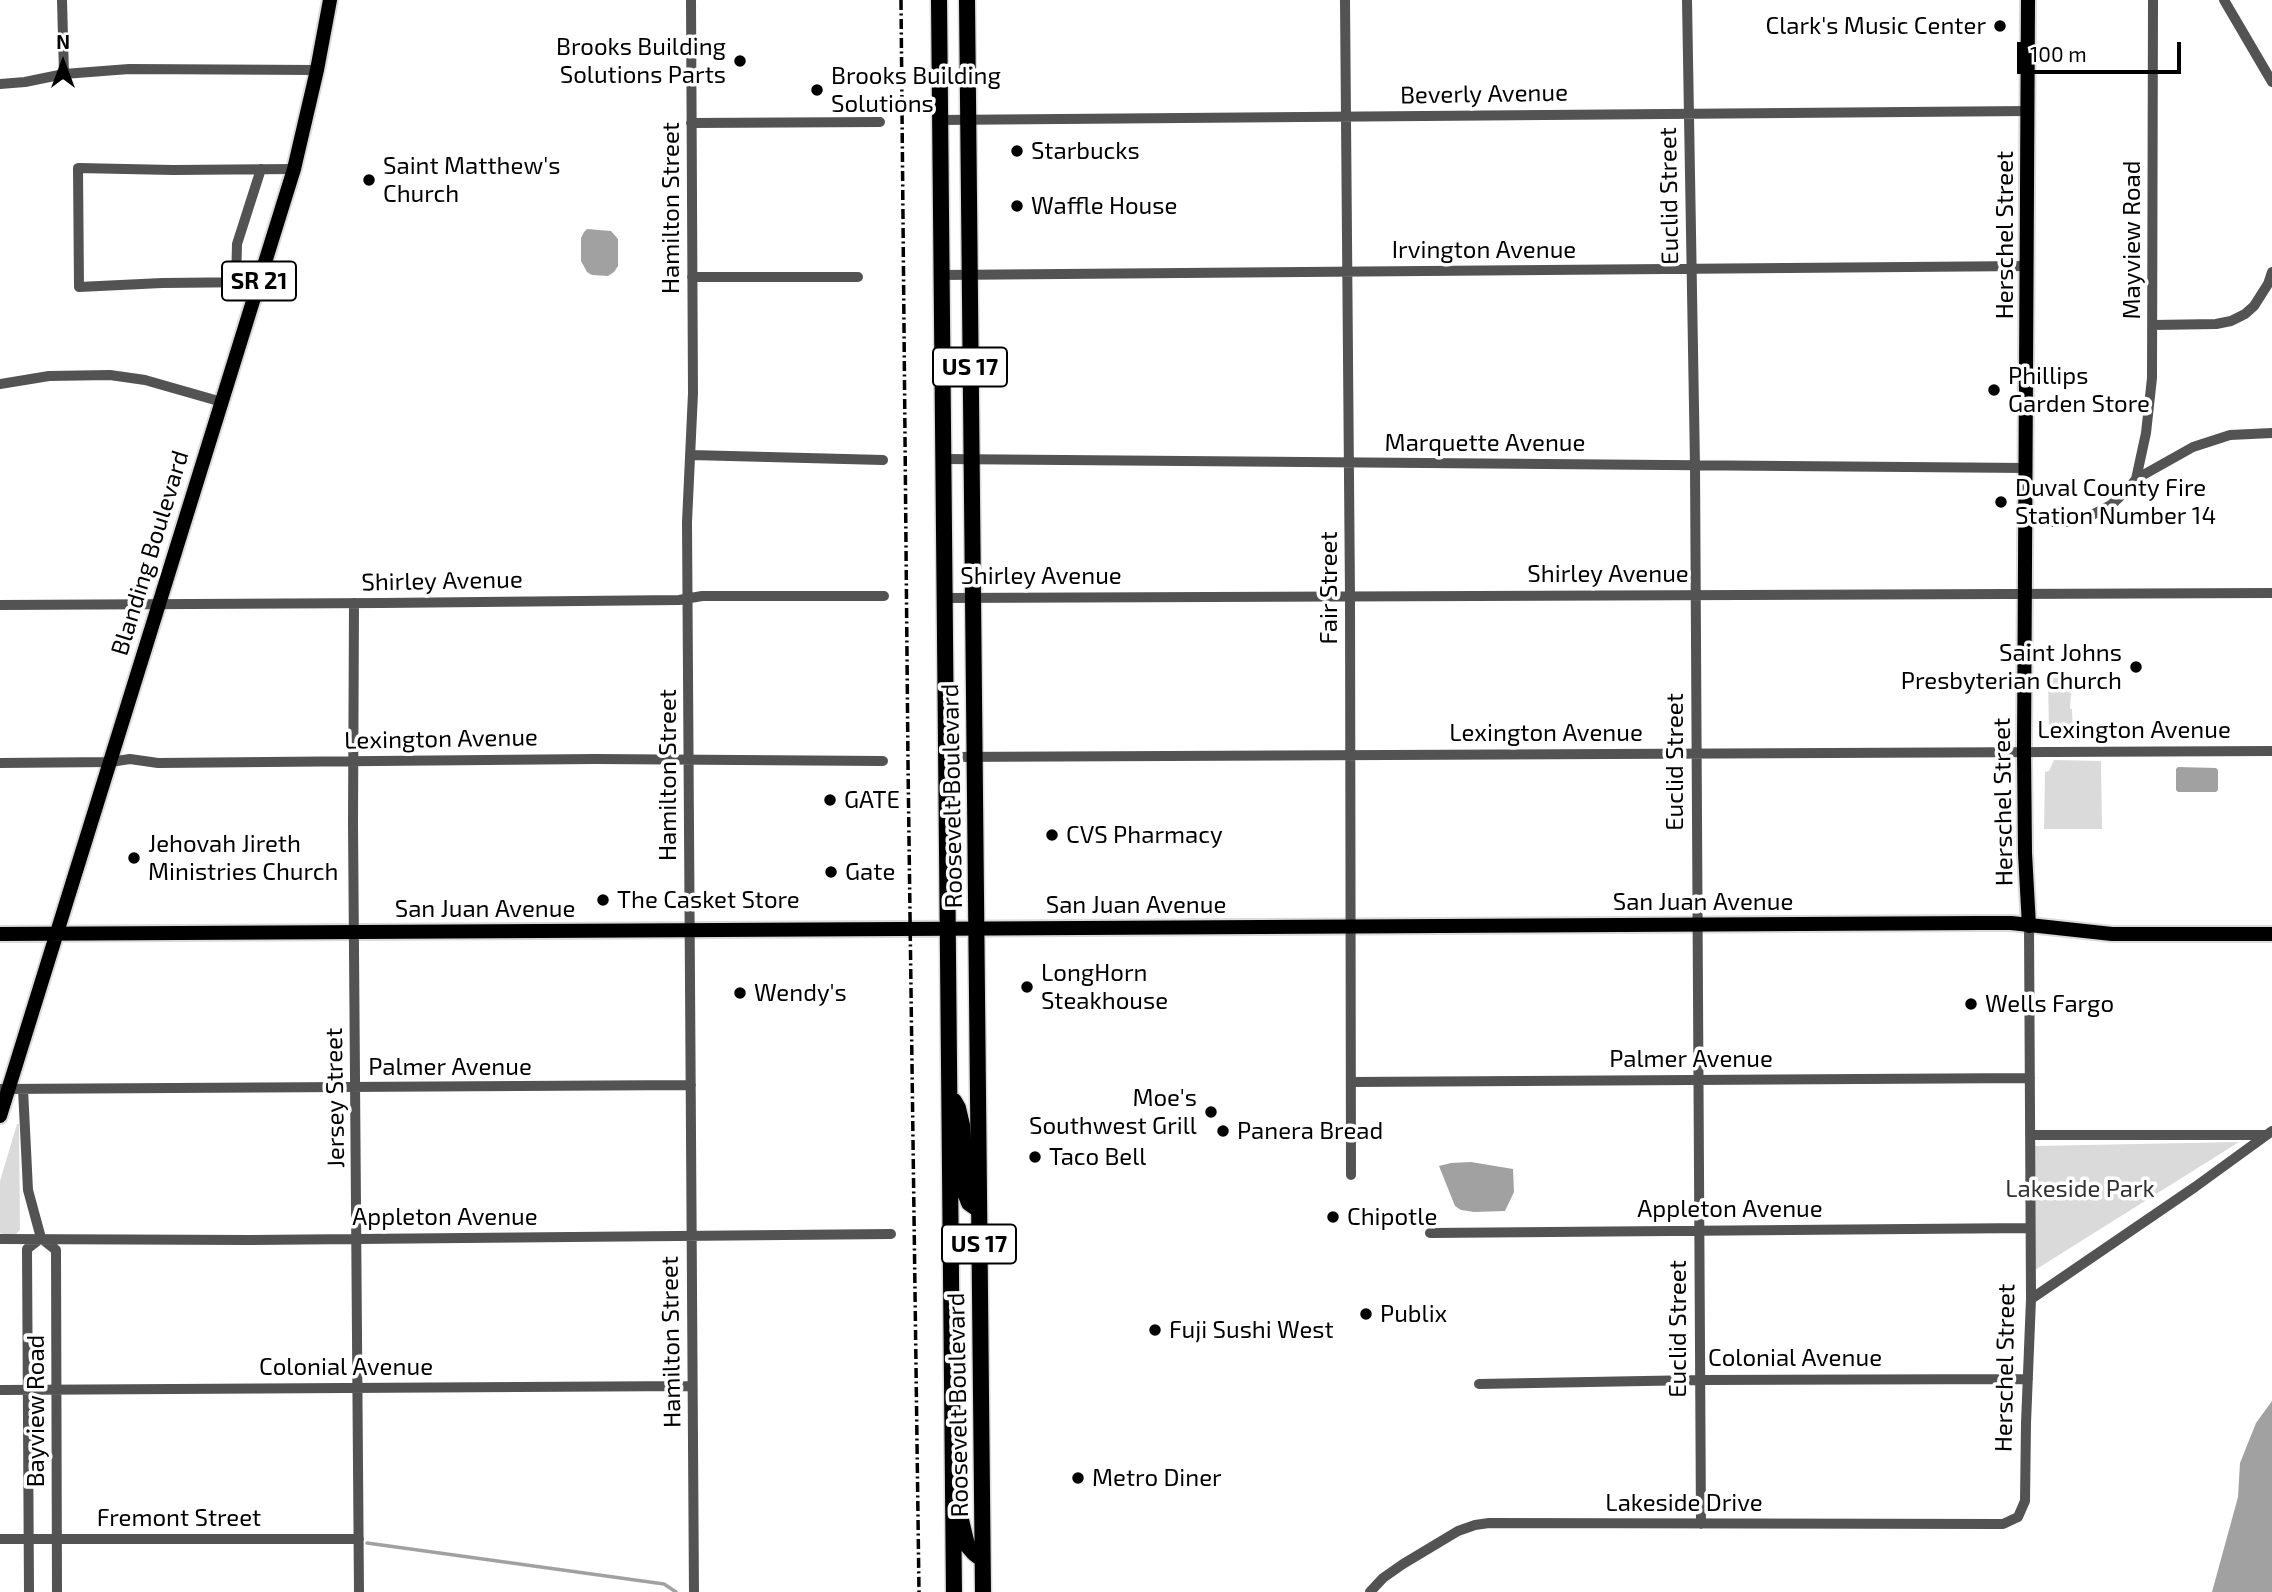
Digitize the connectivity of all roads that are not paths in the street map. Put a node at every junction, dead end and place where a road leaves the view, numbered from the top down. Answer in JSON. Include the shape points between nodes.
{"nodes":[{"id":1,"x":62,"y":0,"type":"edge"},
{"id":2,"x":330,"y":0,"type":"edge"},
{"id":3,"x":691,"y":0,"type":"edge"},
{"id":4,"x":939,"y":0,"type":"edge"},
{"id":5,"x":967,"y":0,"type":"edge"},
{"id":6,"x":1345,"y":0,"type":"edge"},
{"id":7,"x":1687,"y":0,"type":"edge"},
{"id":8,"x":2028,"y":0,"type":"edge"},
{"id":9,"x":2153,"y":0,"type":"edge"},
{"id":10,"x":2224,"y":0,"type":"edge"},
{"id":11,"x":317,"y":70,"type":"junction"},
{"id":12,"x":64,"y":74,"type":"junction"},
{"id":13,"x":2272,"y":82,"type":"edge"},
{"id":14,"x":0,"y":84,"type":"edge"},
{"id":15,"x":2028,"y":111,"type":"junction"},
{"id":16,"x":1689,"y":114,"type":"junction"},
{"id":17,"x":1345,"y":117,"type":"junction"},
{"id":18,"x":940,"y":120,"type":"junction"},
{"id":19,"x":968,"y":120,"type":"junction"},
{"id":20,"x":880,"y":122,"type":"dead end"},
{"id":21,"x":691,"y":123,"type":"junction"},
{"id":22,"x":261,"y":169,"type":"junction"},
{"id":23,"x":294,"y":169,"type":"junction"},
{"id":24,"x":2028,"y":266,"type":"junction"},
{"id":25,"x":1691,"y":270,"type":"junction"},
{"id":26,"x":1347,"y":272,"type":"junction"},
{"id":27,"x":2272,"y":272,"type":"edge"},
{"id":28,"x":942,"y":275,"type":"junction"},
{"id":29,"x":969,"y":275,"type":"junction"},
{"id":30,"x":858,"y":276,"type":"dead end"},
{"id":31,"x":692,"y":277,"type":"junction"},
{"id":32,"x":236,"y":282,"type":"junction"},
{"id":33,"x":259,"y":282,"type":"junction"},
{"id":34,"x":2153,"y":325,"type":"junction"},
{"id":35,"x":0,"y":384,"type":"edge"},
{"id":36,"x":222,"y":402,"type":"junction"},
{"id":37,"x":2272,"y":433,"type":"edge"},
{"id":38,"x":691,"y":456,"type":"junction"},
{"id":39,"x":943,"y":458,"type":"junction"},
{"id":40,"x":971,"y":458,"type":"junction"},
{"id":41,"x":883,"y":460,"type":"dead end"},
{"id":42,"x":1349,"y":463,"type":"junction"},
{"id":43,"x":1695,"y":465,"type":"junction"},
{"id":44,"x":2027,"y":468,"type":"junction"},
{"id":45,"x":2136,"y":479,"type":"junction"},
{"id":46,"x":2027,"y":522,"type":"junction"},
{"id":47,"x":2026,"y":592,"type":"junction"},
{"id":48,"x":2272,"y":593,"type":"edge"},
{"id":49,"x":1695,"y":594,"type":"junction"},
{"id":50,"x":1350,"y":595,"type":"junction"},
{"id":51,"x":884,"y":596,"type":"dead end"},
{"id":52,"x":687,"y":598,"type":"junction"},
{"id":53,"x":945,"y":598,"type":"junction"},
{"id":54,"x":973,"y":599,"type":"junction"},
{"id":55,"x":354,"y":603,"type":"junction"},
{"id":56,"x":0,"y":605,"type":"edge"},
{"id":57,"x":158,"y":605,"type":"junction"},
{"id":58,"x":2024,"y":751,"type":"junction"},
{"id":59,"x":2272,"y":751,"type":"edge"},
{"id":60,"x":1696,"y":752,"type":"junction"},
{"id":61,"x":1351,"y":755,"type":"junction"},
{"id":62,"x":946,"y":757,"type":"junction"},
{"id":63,"x":974,"y":757,"type":"junction"},
{"id":64,"x":689,"y":760,"type":"junction"},
{"id":65,"x":353,"y":761,"type":"junction"},
{"id":66,"x":883,"y":761,"type":"dead end"},
{"id":67,"x":0,"y":762,"type":"edge"},
{"id":68,"x":110,"y":762,"type":"junction"},
{"id":69,"x":1696,"y":925,"type":"junction"},
{"id":70,"x":2029,"y":926,"type":"junction"},
{"id":71,"x":1352,"y":927,"type":"junction"},
{"id":72,"x":948,"y":929,"type":"junction"},
{"id":73,"x":976,"y":929,"type":"junction"},
{"id":74,"x":689,"y":930,"type":"junction"},
{"id":75,"x":354,"y":932,"type":"junction"},
{"id":76,"x":0,"y":934,"type":"edge"},
{"id":77,"x":55,"y":934,"type":"junction"},
{"id":78,"x":2272,"y":934,"type":"edge"},
{"id":79,"x":2030,"y":1079,"type":"junction"},
{"id":80,"x":1698,"y":1080,"type":"junction"},
{"id":81,"x":1352,"y":1082,"type":"junction"},
{"id":82,"x":691,"y":1085,"type":"junction"},
{"id":83,"x":356,"y":1088,"type":"junction"},
{"id":84,"x":11,"y":1089,"type":"edge"},
{"id":85,"x":950,"y":1093,"type":"junction"},
{"id":86,"x":0,"y":1116,"type":"edge"},
{"id":87,"x":2268,"y":1133,"type":"edge"},
{"id":88,"x":2030,"y":1135,"type":"junction"},
{"id":89,"x":1351,"y":1175,"type":"dead end"},
{"id":90,"x":979,"y":1210,"type":"junction"},
{"id":91,"x":2030,"y":1228,"type":"junction"},
{"id":92,"x":1698,"y":1230,"type":"junction"},
{"id":93,"x":1430,"y":1233,"type":"dead end"},
{"id":94,"x":891,"y":1234,"type":"dead end"},
{"id":95,"x":691,"y":1236,"type":"junction"},
{"id":96,"x":41,"y":1238,"type":"junction"},
{"id":97,"x":357,"y":1238,"type":"junction"},
{"id":98,"x":0,"y":1239,"type":"edge"},
{"id":99,"x":2031,"y":1299,"type":"junction"},
{"id":100,"x":2028,"y":1379,"type":"junction"},
{"id":101,"x":1699,"y":1380,"type":"junction"},
{"id":102,"x":1479,"y":1384,"type":"dead end"},
{"id":103,"x":692,"y":1386,"type":"junction"},
{"id":104,"x":358,"y":1388,"type":"junction"},
{"id":105,"x":28,"y":1389,"type":"junction"},
{"id":106,"x":57,"y":1389,"type":"junction"},
{"id":107,"x":0,"y":1390,"type":"edge"},
{"id":108,"x":954,"y":1495,"type":"junction"},
{"id":109,"x":2018,"y":1517,"type":"joint"},
{"id":110,"x":1701,"y":1524,"type":"junction"},
{"id":111,"x":0,"y":1539,"type":"edge"},
{"id":112,"x":57,"y":1539,"type":"junction"},
{"id":113,"x":359,"y":1539,"type":"junction"},
{"id":114,"x":29,"y":1540,"type":"junction"},
{"id":115,"x":982,"y":1559,"type":"junction"},
{"id":116,"x":1372,"y":1589,"type":"edge"},
{"id":117,"x":29,"y":1592,"type":"edge"},
{"id":118,"x":57,"y":1592,"type":"edge"},
{"id":119,"x":359,"y":1592,"type":"edge"},
{"id":120,"x":694,"y":1592,"type":"edge"},
{"id":121,"x":955,"y":1592,"type":"edge"},
{"id":122,"x":983,"y":1592,"type":"edge"}],
"edges":[{"from":1,"to":12,"type":"street"},
{"from":2,"to":11,"type":"main road","name":"Blanding Boulevard","number":"SR 21"},
{"from":3,"to":21,"type":"street","name":"Hamilton Street"},
{"from":4,"to":18,"type":"highway","name":"Roosevelt Boulevard","number":"US 17"},
{"from":5,"to":19,"type":"highway","name":"Roosevelt Boulevard","number":"US 17"},
{"from":6,"to":17,"type":"street","name":"Fair Street"},
{"from":7,"to":16,"type":"street","name":"Euclid Street"},
{"from":8,"to":15,"type":"main road","name":"Herschel Street"},
{"from":9,"to":34,"type":"street","name":"Mayview Road"},
{"from":10,"to":13,"type":"street"},
{"from":11,"to":12,"type":"street","via":[[129,69]]},
{"from":11,"to":23,"type":"main road","name":"Blanding Boulevard","number":"SR 21"},
{"from":12,"to":14,"type":"street"},
{"from":15,"to":16,"type":"street","name":"Beverly Avenue"},
{"from":15,"to":24,"type":"main road","name":"Herschel Street"},
{"from":16,"to":17,"type":"street","name":"Beverly Avenue"},
{"from":16,"to":25,"type":"street","name":"Euclid Street"},
{"from":17,"to":19,"type":"street","name":"Beverly Avenue"},
{"from":17,"to":26,"type":"street","name":"Fair Street"},
{"from":18,"to":19,"type":"street","name":"Beverly Avenue"},
{"from":18,"to":28,"type":"highway","name":"Roosevelt Boulevard","number":"US 17"},
{"from":19,"to":29,"type":"highway","name":"Roosevelt Boulevard","number":"US 17"},
{"from":20,"to":21,"type":"street"},
{"from":21,"to":31,"type":"street","name":"Hamilton Street"},
{"from":22,"to":23,"type":"street"},
{"from":22,"to":32,"type":"street","via":[[237,244]]},
{"from":22,"to":32,"type":"street","via":[[78,168],[79,287]]},
{"from":23,"to":33,"type":"main road","name":"Blanding Boulevard","number":"SR 21"},
{"from":24,"to":25,"type":"street","name":"Irvington Avenue"},
{"from":24,"to":44,"type":"main road","name":"Herschel Street"},
{"from":25,"to":26,"type":"street","name":"Irvington Avenue"},
{"from":25,"to":43,"type":"street","name":"Euclid Street"},
{"from":26,"to":29,"type":"street","name":"Irvington Avenue"},
{"from":26,"to":42,"type":"street","name":"Fair Street"},
{"from":27,"to":34,"type":"street","via":[[2254,306],[2231,321]]},
{"from":28,"to":29,"type":"street","name":"Irvington Avenue"},
{"from":28,"to":39,"type":"highway","name":"Roosevelt Boulevard","number":"US 17"},
{"from":29,"to":40,"type":"highway","name":"Roosevelt Boulevard","number":"US 17"},
{"from":30,"to":31,"type":"street"},
{"from":31,"to":38,"type":"street","name":"Hamilton Street"},
{"from":32,"to":33,"type":"street"},
{"from":33,"to":36,"type":"main road","name":"Blanding Boulevard","number":"SR 21"},
{"from":34,"to":45,"type":"street","name":"Mayview Road","via":[[2146,433]]},
{"from":35,"to":36,"type":"street","via":[[50,376],[110,375]]},
{"from":36,"to":57,"type":"main road","name":"Blanding Boulevard","number":"SR 21"},
{"from":37,"to":45,"type":"street","via":[[2211,440]]},
{"from":38,"to":41,"type":"street"},
{"from":38,"to":52,"type":"street","name":"Hamilton Street"},
{"from":39,"to":40,"type":"street","name":"Marquette Avenue"},
{"from":39,"to":53,"type":"highway","name":"Roosevelt Boulevard","number":"US 17"},
{"from":40,"to":42,"type":"street","name":"Marquette Avenue"},
{"from":40,"to":54,"type":"highway","name":"Roosevelt Boulevard","number":"US 17"},
{"from":42,"to":43,"type":"street","name":"Marquette Avenue"},
{"from":42,"to":50,"type":"street","name":"Fair Street"},
{"from":43,"to":44,"type":"street","name":"Marquette Avenue"},
{"from":43,"to":49,"type":"street","name":"Euclid Street"},
{"from":44,"to":46,"type":"main road","name":"Herschel Street"},
{"from":45,"to":46,"type":"street","via":[[2111,505],[2088,517]]},
{"from":46,"to":47,"type":"main road","name":"Herschel Street"},
{"from":47,"to":48,"type":"street","name":"Shirley Avenue"},
{"from":47,"to":49,"type":"street","name":"Shirley Avenue"},
{"from":47,"to":58,"type":"main road","name":"Herschel Street"},
{"from":49,"to":50,"type":"street","name":"Shirley Avenue"},
{"from":49,"to":60,"type":"street","name":"Euclid Street"},
{"from":50,"to":54,"type":"street","name":"Shirley Avenue"},
{"from":50,"to":61,"type":"street","name":"Fair Street"},
{"from":51,"to":52,"type":"street","name":"Shirley Avenue"},
{"from":52,"to":55,"type":"street","name":"Shirley Avenue"},
{"from":52,"to":64,"type":"street","name":"Hamilton Street"},
{"from":53,"to":54,"type":"street","name":"Shirley Avenue"},
{"from":53,"to":62,"type":"highway","name":"Roosevelt Boulevard","number":"US 17"},
{"from":54,"to":63,"type":"highway","name":"Roosevelt Boulevard","number":"US 17"},
{"from":55,"to":57,"type":"street","name":"Shirley Avenue"},
{"from":55,"to":65,"type":"street","name":"Jersey Street"},
{"from":56,"to":57,"type":"street","name":"Shirley Avenue"},
{"from":57,"to":68,"type":"main road","name":"Blanding Boulevard","number":"SR 21"},
{"from":58,"to":59,"type":"street","name":"Lexington Avenue"},
{"from":58,"to":60,"type":"street","name":"Lexington Avenue"},
{"from":58,"to":70,"type":"main road","name":"Herschel Street"},
{"from":60,"to":61,"type":"street","name":"Lexington Avenue"},
{"from":60,"to":69,"type":"street","name":"Euclid Street"},
{"from":61,"to":63,"type":"street","name":"Lexington Avenue"},
{"from":61,"to":71,"type":"street","name":"Fair Street"},
{"from":62,"to":63,"type":"street","name":"Lexington Avenue"},
{"from":62,"to":72,"type":"highway","name":"Roosevelt Boulevard","number":"US 17"},
{"from":63,"to":73,"type":"highway","name":"Roosevelt Boulevard","number":"US 17"},
{"from":64,"to":65,"type":"street","name":"Lexington Avenue"},
{"from":64,"to":66,"type":"street","name":"Lexington Avenue"},
{"from":64,"to":74,"type":"street","name":"Hamilton Street"},
{"from":65,"to":68,"type":"street","name":"Lexington Avenue"},
{"from":65,"to":75,"type":"street","name":"Jersey Street"},
{"from":67,"to":68,"type":"street","name":"Lexington Avenue"},
{"from":68,"to":77,"type":"main road","name":"Blanding Boulevard","number":"SR 21"},
{"from":69,"to":70,"type":"main road","name":"San Juan Avenue"},
{"from":69,"to":71,"type":"main road","name":"San Juan Avenue"},
{"from":69,"to":80,"type":"street","name":"Euclid Street"},
{"from":70,"to":78,"type":"main road","name":"San Juan Avenue","via":[[2112,934]]},
{"from":70,"to":79,"type":"street","name":"Herschel Street"},
{"from":71,"to":73,"type":"main road","name":"San Juan Avenue"},
{"from":71,"to":81,"type":"street","name":"Fair Street"},
{"from":72,"to":73,"type":"main road","name":"San Juan Avenue"},
{"from":72,"to":74,"type":"main road","name":"San Juan Avenue"},
{"from":72,"to":85,"type":"highway","name":"Roosevelt Boulevard","number":"US 17"},
{"from":73,"to":90,"type":"highway","name":"Roosevelt Boulevard","number":"US 17"},
{"from":74,"to":75,"type":"main road","name":"San Juan Avenue"},
{"from":74,"to":82,"type":"street","name":"Hamilton Street"},
{"from":75,"to":77,"type":"main road","name":"San Juan Avenue"},
{"from":75,"to":83,"type":"street","name":"Jersey Street"},
{"from":76,"to":77,"type":"main road","name":"San Juan Avenue"},
{"from":77,"to":84,"type":"main road","name":"Blanding Boulevard","number":"SR 21"},
{"from":79,"to":80,"type":"street","name":"Palmer Avenue"},
{"from":79,"to":88,"type":"street","name":"Herschel Street"},
{"from":80,"to":81,"type":"street","name":"Palmer Avenue"},
{"from":80,"to":92,"type":"street","name":"Euclid Street"},
{"from":81,"to":89,"type":"street","name":"Fair Street"},
{"from":82,"to":83,"type":"street","name":"Palmer Avenue"},
{"from":82,"to":95,"type":"street","name":"Hamilton Street"},
{"from":83,"to":84,"type":"street","name":"Palmer Avenue"},
{"from":83,"to":97,"type":"street","name":"Jersey Street"},
{"from":84,"to":86,"type":"main road","name":"Blanding Boulevard","number":"SR 21"},
{"from":84,"to":96,"type":"street","name":"Bayview Road"},
{"from":85,"to":90,"type":"highway","via":[[962,1125],[964,1190],[969,1203]]},
{"from":85,"to":108,"type":"highway","name":"Roosevelt Boulevard","number":"US 17"},
{"from":87,"to":88,"type":"street"},
{"from":87,"to":99,"type":"street"},
{"from":88,"to":91,"type":"street","name":"Herschel Street"},
{"from":90,"to":115,"type":"highway","name":"Roosevelt Boulevard","number":"US 17"},
{"from":91,"to":92,"type":"street","name":"Appleton Avenue"},
{"from":91,"to":99,"type":"street","name":"Herschel Street"},
{"from":92,"to":93,"type":"street","name":"Appleton Avenue"},
{"from":92,"to":101,"type":"street","name":"Euclid Street"},
{"from":94,"to":95,"type":"street","name":"Appleton Avenue"},
{"from":95,"to":97,"type":"street","name":"Appleton Avenue"},
{"from":95,"to":103,"type":"street","name":"Hamilton Street"},
{"from":96,"to":97,"type":"street","name":"Appleton Avenue"},
{"from":96,"to":98,"type":"street","name":"Appleton Avenue"},
{"from":96,"to":105,"type":"street","name":"Bayview Road","via":[[27,1249]]},
{"from":96,"to":106,"type":"street","name":"Bayview Road","via":[[56,1250]]},
{"from":97,"to":104,"type":"street","name":"Jersey Street"},
{"from":99,"to":100,"type":"street","name":"Herschel Street"},
{"from":100,"to":101,"type":"street","name":"Colonial Avenue"},
{"from":100,"to":109,"type":"street","name":"Herschel Street","via":[[2025,1501]]},
{"from":101,"to":102,"type":"street","name":"Colonial Avenue"},
{"from":101,"to":110,"type":"street","name":"Euclid Street"},
{"from":103,"to":104,"type":"street","name":"Colonial Avenue"},
{"from":103,"to":120,"type":"street","name":"Hamilton Street"},
{"from":104,"to":106,"type":"street","name":"Colonial Avenue"},
{"from":104,"to":113,"type":"street","name":"Jersey Street"},
{"from":105,"to":106,"type":"street","name":"Colonial Avenue"},
{"from":105,"to":107,"type":"street","name":"Colonial Avenue"},
{"from":105,"to":114,"type":"street","name":"Bayview Road"},
{"from":106,"to":112,"type":"street","name":"Bayview Road"},
{"from":108,"to":115,"type":"highway","via":[[967,1545]]},
{"from":108,"to":121,"type":"highway","name":"Roosevelt Boulevard","number":"US 17"},
{"from":109,"to":110,"type":"street","name":"Lakeside Drive","via":[[2003,1524]]},
{"from":110,"to":116,"type":"street","name":"Lakeside Drive","via":[[1475,1525],[1403,1564]]},
{"from":111,"to":114,"type":"street","name":"Fremont Street"},
{"from":112,"to":113,"type":"street","name":"Fremont Street"},
{"from":112,"to":114,"type":"street","name":"Fremont Street"},
{"from":112,"to":118,"type":"street","name":"Bayview Road"},
{"from":113,"to":119,"type":"street","name":"Jersey Street"},
{"from":114,"to":117,"type":"street","name":"Bayview Road"},
{"from":115,"to":121,"type":"highway"},
{"from":115,"to":122,"type":"highway","name":"Roosevelt Boulevard","number":"US 17"}]}
